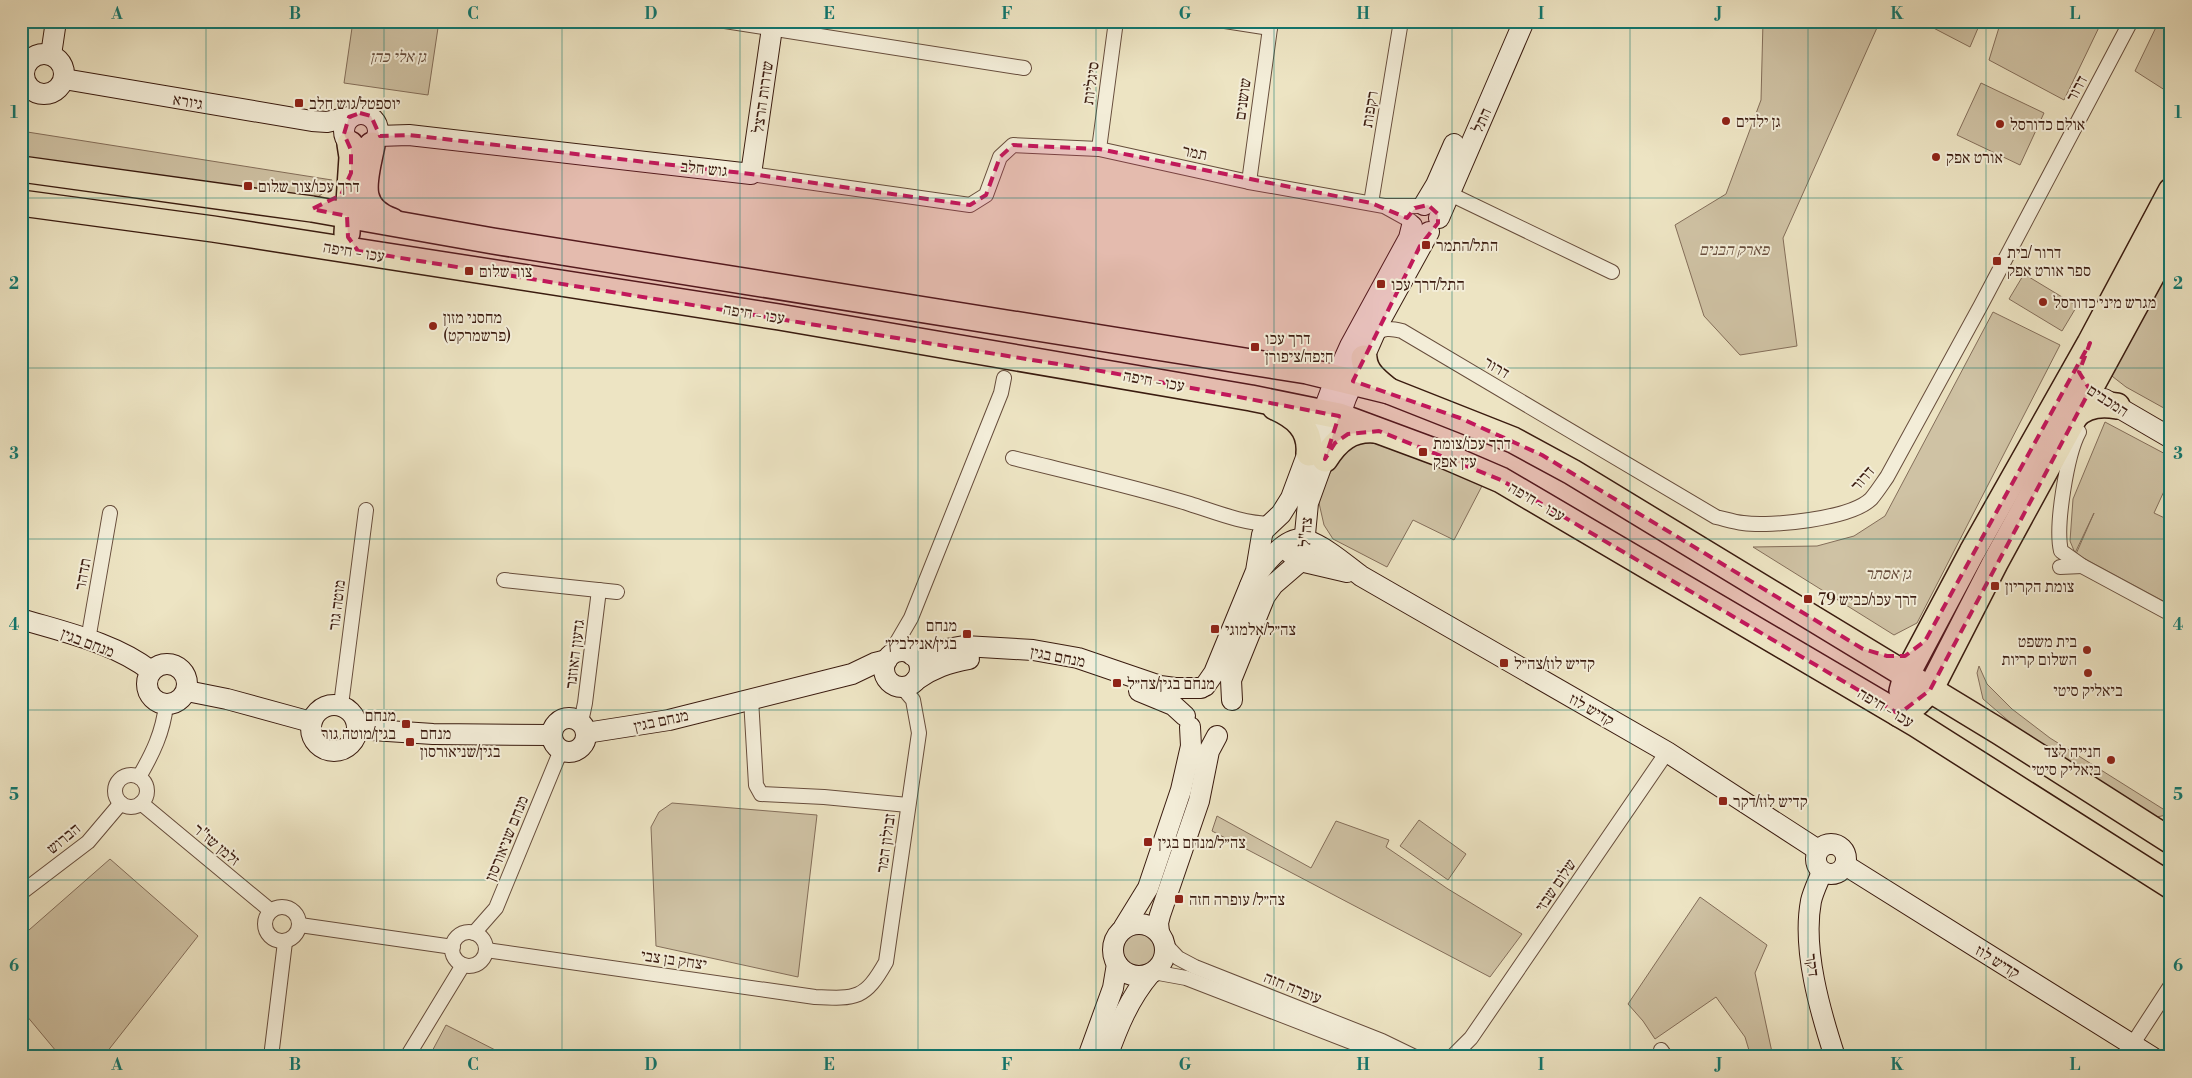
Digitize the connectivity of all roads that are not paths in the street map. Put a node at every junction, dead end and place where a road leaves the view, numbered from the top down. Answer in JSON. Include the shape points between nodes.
{"nodes":[{"id":1,"x":56,"y":21,"type":"edge"},
{"id":2,"x":725,"y":21,"type":"edge"},
{"id":3,"x":1116,"y":21,"type":"edge"},
{"id":4,"x":1225,"y":21,"type":"edge"},
{"id":5,"x":1401,"y":21,"type":"edge"},
{"id":6,"x":1509,"y":21,"type":"edge"},
{"id":7,"x":1524,"y":21,"type":"edge"},
{"id":8,"x":2132,"y":21,"type":"edge"},
{"id":9,"x":773,"y":25,"type":"edge"},
{"id":10,"x":1270,"y":25,"type":"edge"},
{"id":11,"x":51,"y":55,"type":"junction"},
{"id":12,"x":26,"y":59,"type":"edge"},
{"id":13,"x":1024,"y":68,"type":"dead end"},
{"id":14,"x":64,"y":80,"type":"junction"},
{"id":15,"x":23,"y":82,"type":"edge"},
{"id":16,"x":362,"y":133,"type":"junction"},
{"id":17,"x":1098,"y":150,"type":"junction"},
{"id":18,"x":1000,"y":157,"type":"joint"},
{"id":19,"x":21,"y":169,"type":"edge"},
{"id":20,"x":351,"y":173,"type":"junction"},
{"id":21,"x":751,"y":174,"type":"junction"},
{"id":22,"x":1249,"y":182,"type":"junction"},
{"id":23,"x":2171,"y":191,"type":"edge"},
{"id":24,"x":1448,"y":193,"type":"junction"},
{"id":25,"x":21,"y":203,"type":"edge"},
{"id":26,"x":1378,"y":204,"type":"junction"},
{"id":27,"x":312,"y":209,"type":"junction"},
{"id":28,"x":347,"y":216,"type":"junction"},
{"id":29,"x":1422,"y":218,"type":"junction"},
{"id":30,"x":397,"y":223,"type":"junction"},
{"id":31,"x":2171,"y":240,"type":"edge"},
{"id":32,"x":358,"y":251,"type":"junction"},
{"id":33,"x":1612,"y":272,"type":"dead end"},
{"id":34,"x":1391,"y":301,"type":"junction"},
{"id":35,"x":1402,"y":331,"type":"junction"},
{"id":36,"x":2090,"y":343,"type":"junction"},
{"id":37,"x":1368,"y":348,"type":"junction"},
{"id":38,"x":1004,"y":378,"type":"dead end"},
{"id":39,"x":1345,"y":379,"type":"junction"},
{"id":40,"x":1389,"y":391,"type":"junction"},
{"id":41,"x":2102,"y":394,"type":"junction"},
{"id":42,"x":1251,"y":398,"type":"junction"},
{"id":43,"x":1331,"y":414,"type":"junction"},
{"id":44,"x":2171,"y":423,"type":"edge"},
{"id":45,"x":1379,"y":431,"type":"junction"},
{"id":46,"x":2171,"y":438,"type":"edge"},
{"id":47,"x":1317,"y":456,"type":"junction"},
{"id":48,"x":1014,"y":458,"type":"dead end"},
{"id":49,"x":1294,"y":491,"type":"junction"},
{"id":50,"x":366,"y":510,"type":"dead end"},
{"id":51,"x":110,"y":513,"type":"dead end"},
{"id":52,"x":1227,"y":518,"type":"junction"},
{"id":53,"x":1271,"y":524,"type":"junction"},
{"id":54,"x":1306,"y":539,"type":"junction"},
{"id":55,"x":1286,"y":545,"type":"junction"},
{"id":56,"x":1260,"y":546,"type":"junction"},
{"id":57,"x":1300,"y":560,"type":"junction"},
{"id":58,"x":2082,"y":566,"type":"junction"},
{"id":59,"x":2060,"y":567,"type":"dead end"},
{"id":60,"x":1361,"y":576,"type":"junction"},
{"id":61,"x":504,"y":580,"type":"dead end"},
{"id":62,"x":1250,"y":586,"type":"junction"},
{"id":63,"x":600,"y":590,"type":"junction"},
{"id":64,"x":617,"y":592,"type":"dead end"},
{"id":65,"x":2171,"y":614,"type":"edge"},
{"id":66,"x":21,"y":619,"type":"edge"},
{"id":67,"x":1960,"y":630,"type":"junction"},
{"id":68,"x":88,"y":640,"type":"junction"},
{"id":69,"x":1925,"y":641,"type":"junction"},
{"id":70,"x":1863,"y":649,"type":"junction"},
{"id":71,"x":900,"y":656,"type":"junction"},
{"id":72,"x":151,"y":671,"type":"junction"},
{"id":73,"x":852,"y":674,"type":"junction"},
{"id":74,"x":1906,"y":676,"type":"junction"},
{"id":75,"x":903,"y":683,"type":"junction"},
{"id":76,"x":1203,"y":687,"type":"junction"},
{"id":77,"x":1930,"y":690,"type":"junction"},
{"id":78,"x":186,"y":691,"type":"junction"},
{"id":79,"x":751,"y":699,"type":"junction"},
{"id":80,"x":1232,"y":700,"type":"junction"},
{"id":81,"x":166,"y":705,"type":"junction"},
{"id":82,"x":341,"y":705,"type":"junction"},
{"id":83,"x":1899,"y":714,"type":"junction"},
{"id":84,"x":1970,"y":715,"type":"junction"},
{"id":85,"x":311,"y":722,"type":"junction"},
{"id":86,"x":1187,"y":722,"type":"junction"},
{"id":87,"x":583,"y":728,"type":"junction"},
{"id":88,"x":357,"y":729,"type":"junction"},
{"id":89,"x":1217,"y":736,"type":"junction"},
{"id":90,"x":556,"y":743,"type":"junction"},
{"id":91,"x":1667,"y":752,"type":"junction"},
{"id":92,"x":139,"y":777,"type":"junction"},
{"id":93,"x":121,"y":803,"type":"junction"},
{"id":94,"x":141,"y":804,"type":"junction"},
{"id":95,"x":908,"y":805,"type":"junction"},
{"id":96,"x":2171,"y":841,"type":"edge"},
{"id":97,"x":1818,"y":850,"type":"junction"},
{"id":98,"x":1845,"y":865,"type":"junction"},
{"id":99,"x":1822,"y":872,"type":"junction"},
{"id":100,"x":2171,"y":886,"type":"edge"},
{"id":101,"x":21,"y":893,"type":"edge"},
{"id":102,"x":271,"y":911,"type":"junction"},
{"id":103,"x":300,"y":925,"type":"junction"},
{"id":104,"x":1124,"y":927,"type":"junction"},
{"id":105,"x":474,"y":933,"type":"junction"},
{"id":106,"x":1161,"y":937,"type":"junction"},
{"id":107,"x":284,"y":942,"type":"junction"},
{"id":108,"x":453,"y":947,"type":"junction"},
{"id":109,"x":486,"y":950,"type":"junction"},
{"id":110,"x":1117,"y":964,"type":"junction"},
{"id":111,"x":463,"y":965,"type":"junction"},
{"id":112,"x":1152,"y":973,"type":"junction"},
{"id":113,"x":2171,"y":985,"type":"edge"},
{"id":114,"x":856,"y":996,"type":"joint"},
{"id":115,"x":1471,"y":1038,"type":"junction"},
{"id":116,"x":2132,"y":1045,"type":"junction"},
{"id":117,"x":271,"y":1057,"type":"edge"},
{"id":118,"x":407,"y":1057,"type":"edge"},
{"id":119,"x":1088,"y":1057,"type":"edge"},
{"id":120,"x":1107,"y":1057,"type":"edge"},
{"id":121,"x":1390,"y":1057,"type":"edge"},
{"id":122,"x":1415,"y":1057,"type":"edge"},
{"id":123,"x":1452,"y":1057,"type":"edge"},
{"id":124,"x":1464,"y":1057,"type":"edge"},
{"id":125,"x":1835,"y":1057,"type":"edge"},
{"id":126,"x":2152,"y":1057,"type":"edge"}],
"edges":[{"from":1,"to":11,"type":"street"},
{"from":2,"to":9,"type":"street"},
{"from":3,"to":17,"type":"street","name":"סיגליות"},
{"from":4,"to":10,"type":"street"},
{"from":5,"to":26,"type":"street","name":"רקפות"},
{"from":6,"to":29,"type":"street","name":"התל"},
{"from":7,"to":24,"type":"street","name":"התל"},
{"from":8,"to":35,"type":"street","name":"דרור","via":[[1887,476],[1871,499],[1847,511],[1825,518],[1781,523],[1744,523],[1716,517]]},
{"from":9,"to":13,"type":"street"},
{"from":9,"to":21,"type":"street","name":"שדרות הרצל"},
{"from":10,"to":22,"type":"street","name":"שושנים"},
{"from":11,"to":12,"type":"street"},
{"from":11,"to":14,"type":"street","via":[[62,64]]},
{"from":12,"to":15,"type":"street"},
{"from":14,"to":15,"type":"street","via":[[57,91],[43,95],[36,94]]},
{"from":14,"to":16,"type":"street","name":"גיורא"},
{"from":16,"to":20,"type":"highway","via":[[352,157]]},
{"from":16,"to":21,"type":"street","name":"גוש חלב","via":[[409,135]]},
{"from":16,"to":30,"type":"highway","via":[[366,200],[376,212]]},
{"from":17,"to":18,"type":"street","name":"תמר","via":[[1013,145]]},
{"from":17,"to":22,"type":"street","name":"תמר"},
{"from":18,"to":21,"type":"street","name":"גוש חלב","via":[[986,195],[970,205]]},
{"from":19,"to":27,"type":"highway","name":"עכו - חיפה"},
{"from":20,"to":27,"type":"highway","via":[[341,194]]},
{"from":20,"to":28,"type":"highway"},
{"from":22,"to":26,"type":"street","name":"תמר"},
{"from":23,"to":36,"type":"highway"},
{"from":24,"to":29,"type":"street","name":"התל"},
{"from":24,"to":33,"type":"street"},
{"from":25,"to":32,"type":"highway","name":"עכו - חיפה"},
{"from":26,"to":29,"type":"street","name":"תמר"},
{"from":27,"to":28,"type":"highway","name":"עכו - חיפה"},
{"from":28,"to":30,"type":"highway","name":"עכו - חיפה"},
{"from":28,"to":32,"type":"highway","via":[[348,237]]},
{"from":29,"to":34,"type":"street","name":"התל"},
{"from":29,"to":39,"type":"street","name":"התל","via":[[1350,346]]},
{"from":30,"to":39,"type":"highway","name":"עכו - חיפה"},
{"from":31,"to":41,"type":"highway"},
{"from":32,"to":42,"type":"highway","name":"עכו - חיפה","via":[[799,320]]},
{"from":34,"to":35,"type":"street","via":[[1396,322]]},
{"from":34,"to":37,"type":"street","name":"התל"},
{"from":35,"to":37,"type":"street","via":[[1384,329]]},
{"from":36,"to":41,"type":"street","name":"המכבים","via":[[2079,377],[2082,383]]},
{"from":36,"to":69,"type":"highway"},
{"from":37,"to":39,"type":"street","name":"התל"},
{"from":37,"to":40,"type":"highway","via":[[1365,366]]},
{"from":38,"to":71,"type":"street"},
{"from":39,"to":40,"type":"highway","name":"עכו - חיפה"},
{"from":39,"to":43,"type":"street","name":"צה\"ל"},
{"from":40,"to":70,"type":"highway","name":"עכו - חיפה","via":[[1542,455]]},
{"from":41,"to":44,"type":"street","name":"המכבים","via":[[2102,382]]},
{"from":41,"to":46,"type":"street","name":"המכבים"},
{"from":41,"to":58,"type":"street","via":[[2074,442],[2063,501],[2059,536],[2061,551]]},
{"from":41,"to":67,"type":"highway","via":[[2074,417]]},
{"from":42,"to":43,"type":"highway","name":"עכו - חיפה"},
{"from":42,"to":47,"type":"highway","via":[[1296,418]]},
{"from":43,"to":45,"type":"highway","name":"עכו - חיפה"},
{"from":43,"to":47,"type":"street","name":"צה\"ל"},
{"from":45,"to":47,"type":"highway","via":[[1348,434]]},
{"from":45,"to":83,"type":"highway","name":"עכו - חיפה","via":[[1501,480]]},
{"from":47,"to":49,"type":"street","name":"צה\"ל"},
{"from":47,"to":54,"type":"street","name":"צה\"ל","via":[[1305,520]]},
{"from":48,"to":52,"type":"street","via":[[1190,504]]},
{"from":49,"to":53,"type":"street","name":"צה\"ל","via":[[1286,507]]},
{"from":49,"to":55,"type":"street","via":[[1284,528]]},
{"from":50,"to":82,"type":"street","name":"מוטה גור"},
{"from":51,"to":68,"type":"street","name":"תדהר"},
{"from":52,"to":53,"type":"street"},
{"from":52,"to":56,"type":"street","via":[[1245,529]]},
{"from":53,"to":56,"type":"street","name":"צה\"ל","via":[[1264,530]]},
{"from":54,"to":55,"type":"street"},
{"from":54,"to":57,"type":"street","name":"צה\"ל"},
{"from":54,"to":60,"type":"street","name":"קדיש לוז"},
{"from":55,"to":57,"type":"street","via":[[1290,553]]},
{"from":55,"to":62,"type":"street","via":[[1264,564]]},
{"from":56,"to":62,"type":"street","name":"צה\"ל"},
{"from":57,"to":60,"type":"street","name":"קדיש לוז"},
{"from":57,"to":80,"type":"street","name":"צה\"ל","via":[[1265,596],[1232,680]]},
{"from":58,"to":59,"type":"street"},
{"from":58,"to":65,"type":"street"},
{"from":60,"to":91,"type":"street","name":"קדיש לוז"},
{"from":61,"to":63,"type":"street"},
{"from":62,"to":76,"type":"street","name":"צה\"ל","via":[[1214,673]]},
{"from":63,"to":64,"type":"street"},
{"from":63,"to":87,"type":"street","name":"גדעון האוזנר"},
{"from":66,"to":68,"type":"street","name":"מנחם בגין"},
{"from":67,"to":77,"type":"highway"},
{"from":67,"to":84,"type":"highway","via":[[1952,671]]},
{"from":68,"to":72,"type":"street","name":"מנחם בגין"},
{"from":69,"to":70,"type":"highway","via":[[1906,656],[1887,656]]},
{"from":69,"to":74,"type":"highway"},
{"from":70,"to":74,"type":"highway","name":"עכו - חיפה"},
{"from":71,"to":73,"type":"street","name":"מנחם בגין"},
{"from":71,"to":75,"type":"street","via":[[884,672]]},
{"from":71,"to":75,"type":"street","via":[[919,665],[919,672]]},
{"from":71,"to":76,"type":"street","name":"מנחם בגין","via":[[964,646],[1033,650],[1085,660],[1160,686]]},
{"from":72,"to":78,"type":"street","via":[[163,664],[177,666],[186,677]]},
{"from":72,"to":81,"type":"street","via":[[146,684],[148,692],[157,703]]},
{"from":73,"to":75,"type":"street","name":"מנחם בגין"},
{"from":73,"to":79,"type":"street","name":"מנחם בגין"},
{"from":74,"to":77,"type":"highway","name":"עכו - חיפה"},
{"from":74,"to":83,"type":"highway"},
{"from":75,"to":86,"type":"street","name":"מנחם בגין","via":[[949,662],[978,658],[1022,662],[1087,674],[1127,686],[1173,705]]},
{"from":75,"to":95,"type":"street","name":"זבולון המר","via":[[913,700],[919,733]]},
{"from":76,"to":80,"type":"street","via":[[1218,687]]},
{"from":76,"to":86,"type":"street","via":[[1186,702]]},
{"from":77,"to":83,"type":"highway"},
{"from":77,"to":84,"type":"highway","name":"עכו - חיפה"},
{"from":78,"to":81,"type":"street","via":[[178,702]]},
{"from":78,"to":85,"type":"street"},
{"from":79,"to":87,"type":"street","name":"מנחם בגין","via":[[669,720]]},
{"from":79,"to":95,"type":"street","via":[[756,785],[761,794]]},
{"from":80,"to":89,"type":"street","via":[[1233,721]]},
{"from":81,"to":92,"type":"street","via":[[157,744]]},
{"from":82,"to":85,"type":"street","via":[[320,708]]},
{"from":82,"to":88,"type":"street","via":[[354,715]]},
{"from":83,"to":100,"type":"highway","name":"עכו - חיפה"},
{"from":84,"to":96,"type":"highway","name":"עכו - חיפה"},
{"from":85,"to":88,"type":"street","via":[[314,740],[319,746],[334,752],[349,746]]},
{"from":86,"to":89,"type":"street","via":[[1205,736]]},
{"from":86,"to":104,"type":"street","via":[[1191,746],[1181,790],[1148,888]]},
{"from":87,"to":90,"type":"street","via":[[585,741],[577,750],[571,752]]},
{"from":87,"to":90,"type":"street","via":[[574,718],[562,719],[553,727]]},
{"from":88,"to":90,"type":"street"},
{"from":89,"to":106,"type":"street","via":[[1209,751],[1199,801],[1160,915]]},
{"from":90,"to":105,"type":"street","name":"מנחם שניאורסון","via":[[496,908]]},
{"from":91,"to":97,"type":"street","name":"קדיש לוז"},
{"from":91,"to":115,"type":"street","name":"שלום שבזי"},
{"from":92,"to":93,"type":"street","via":[[125,775],[117,783],[115,796]]},
{"from":92,"to":94,"type":"street","via":[[147,788]]},
{"from":93,"to":94,"type":"street","via":[[130,807]]},
{"from":93,"to":101,"type":"street","name":"הברוש","via":[[88,842]]},
{"from":94,"to":102,"type":"street","name":"זלמן שז\"ר"},
{"from":95,"to":114,"type":"street","name":"זבולון המר","via":[[886,962],[875,981],[864,993]]},
{"from":97,"to":98,"type":"street","via":[[1826,845],[1836,845],[1844,851]]},
{"from":97,"to":99,"type":"street","via":[[1815,860]]},
{"from":98,"to":99,"type":"street","via":[[1835,874]]},
{"from":98,"to":116,"type":"street","name":"קדיש לוז"},
{"from":99,"to":125,"type":"street","name":"דקר","via":[[1811,900],[1808,926],[1820,1010]]},
{"from":102,"to":103,"type":"street","via":[[288,908],[297,915]]},
{"from":102,"to":107,"type":"street","via":[[265,922],[267,932]]},
{"from":103,"to":107,"type":"street","via":[[295,936]]},
{"from":103,"to":108,"type":"street"},
{"from":104,"to":106,"type":"street","via":[[1144,924]]},
{"from":104,"to":110,"type":"street","via":[[1113,944]]},
{"from":105,"to":108,"type":"street","via":[[463,933],[454,941]]},
{"from":105,"to":109,"type":"street","via":[[484,940]]},
{"from":106,"to":112,"type":"street","via":[[1164,959]]},
{"from":106,"to":122,"type":"street","name":"עופרה חזה","via":[[1178,958],[1195,967]]},
{"from":107,"to":117,"type":"street"},
{"from":108,"to":111,"type":"street","via":[[454,957]]},
{"from":109,"to":111,"type":"street","via":[[477,964]]},
{"from":109,"to":114,"type":"street","name":"יצחק בן צבי","via":[[815,997]]},
{"from":110,"to":112,"type":"street","via":[[1133,976]]},
{"from":110,"to":119,"type":"street","via":[[1113,988]]},
{"from":111,"to":118,"type":"street"},
{"from":112,"to":120,"type":"street","via":[[1134,993]]},
{"from":112,"to":121,"type":"street","name":"עופרה חזה","via":[[1186,978]]},
{"from":113,"to":116,"type":"street"},
{"from":115,"to":123,"type":"street","name":"שלום שבזי"},
{"from":115,"to":124,"type":"street","name":"שלום שבזי"},
{"from":116,"to":126,"type":"street","name":"קדיש לוז"}]}
